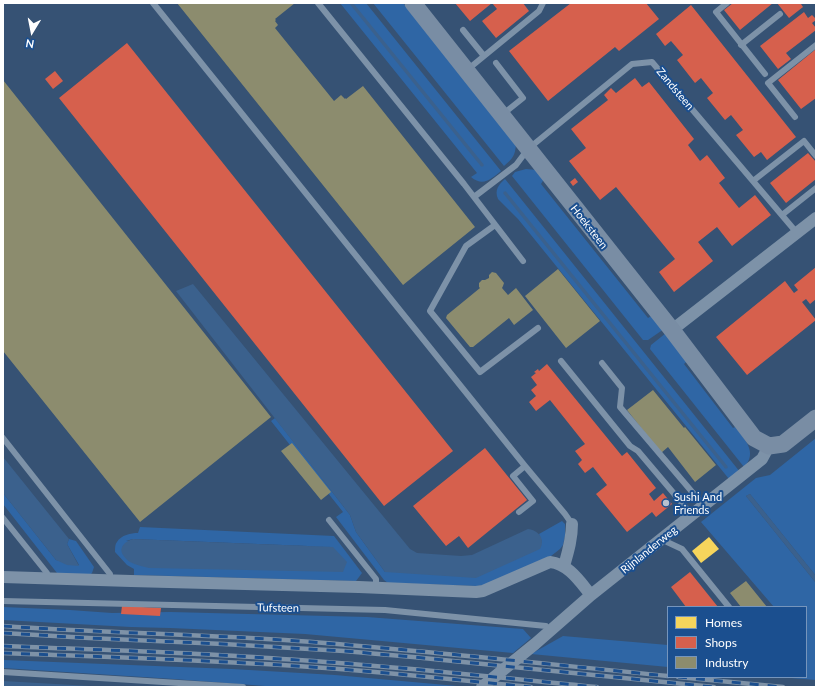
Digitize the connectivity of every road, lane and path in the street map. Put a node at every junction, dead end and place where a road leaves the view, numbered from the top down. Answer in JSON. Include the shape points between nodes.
{"nodes":[{"id":1,"x":154,"y":3,"type":"edge"},
{"id":2,"x":318,"y":3,"type":"edge"},
{"id":3,"x":413,"y":3,"type":"edge"},
{"id":4,"x":543,"y":3,"type":"edge"},
{"id":5,"x":728,"y":3,"type":"edge"},
{"id":6,"x":780,"y":14,"type":"dead end"},
{"id":7,"x":464,"y":30,"type":"dead end"},
{"id":8,"x":741,"y":45,"type":"junction"},
{"id":9,"x":816,"y":45,"type":"edge"},
{"id":10,"x":484,"y":56,"type":"junction"},
{"id":11,"x":496,"y":63,"type":"dead end"},
{"id":12,"x":466,"y":70,"type":"junction"},
{"id":13,"x":765,"y":74,"type":"dead end"},
{"id":14,"x":501,"y":115,"type":"junction"},
{"id":15,"x":795,"y":116,"type":"dead end"},
{"id":16,"x":528,"y":149,"type":"junction"},
{"id":17,"x":816,"y":156,"type":"edge"},
{"id":18,"x":753,"y":181,"type":"junction"},
{"id":19,"x":816,"y":188,"type":"edge"},
{"id":20,"x":474,"y":197,"type":"junction"},
{"id":21,"x":782,"y":215,"type":"junction"},
{"id":22,"x":816,"y":218,"type":"edge"},
{"id":23,"x":495,"y":224,"type":"junction"},
{"id":24,"x":797,"y":233,"type":"junction"},
{"id":25,"x":523,"y":261,"type":"dead end"},
{"id":26,"x":538,"y":328,"type":"dead end"},
{"id":27,"x":672,"y":330,"type":"junction"},
{"id":28,"x":561,"y":361,"type":"dead end"},
{"id":29,"x":602,"y":363,"type":"dead end"},
{"id":30,"x":816,"y":418,"type":"edge"},
{"id":31,"x":3,"y":438,"type":"edge"},
{"id":32,"x":769,"y":446,"type":"junction"},
{"id":33,"x":525,"y":466,"type":"junction"},
{"id":34,"x":704,"y":506,"type":"junction"},
{"id":35,"x":520,"y":512,"type":"dead end"},
{"id":36,"x":692,"y":515,"type":"junction"},
{"id":37,"x":3,"y":518,"type":"edge"},
{"id":38,"x":329,"y":520,"type":"dead end"},
{"id":39,"x":572,"y":524,"type":"joint"},
{"id":40,"x":663,"y":538,"type":"junction"},
{"id":41,"x":564,"y":566,"type":"junction"},
{"id":42,"x":3,"y":577,"type":"edge"},
{"id":43,"x":47,"y":578,"type":"junction"},
{"id":44,"x":110,"y":580,"type":"junction"},
{"id":45,"x":376,"y":587,"type":"junction"},
{"id":46,"x":591,"y":595,"type":"junction"},
{"id":47,"x":3,"y":601,"type":"edge"},
{"id":48,"x":728,"y":606,"type":"edge"},
{"id":49,"x":548,"y":632,"type":"junction"},
{"id":50,"x":3,"y":672,"type":"edge"},
{"id":51,"x":243,"y":687,"type":"edge"},
{"id":52,"x":482,"y":687,"type":"edge"}],
"edges":[{"from":1,"to":33,"type":"lane"},
{"from":2,"to":20,"type":"lane"},
{"from":3,"to":12,"type":"street","name":"Hoeksteen"},
{"from":4,"to":10,"type":"lane","via":[[539,12]]},
{"from":5,"to":8,"type":"lane","via":[[716,12]]},
{"from":6,"to":8,"type":"lane"},
{"from":7,"to":10,"type":"lane"},
{"from":8,"to":13,"type":"lane"},
{"from":9,"to":15,"type":"lane","via":[[768,83]]},
{"from":10,"to":12,"type":"lane"},
{"from":11,"to":14,"type":"lane","via":[[523,98]]},
{"from":12,"to":14,"type":"street","name":"Hoeksteen"},
{"from":14,"to":16,"type":"street","name":"Hoeksteen"},
{"from":16,"to":18,"type":"lane","name":"Zandsteen","via":[[632,64],[652,62]]},
{"from":16,"to":20,"type":"lane","via":[[516,165]]},
{"from":16,"to":27,"type":"street","name":"Hoeksteen"},
{"from":17,"to":18,"type":"lane","via":[[804,141]]},
{"from":18,"to":21,"type":"lane","name":"Zandsteen"},
{"from":19,"to":21,"type":"lane"},
{"from":20,"to":23,"type":"lane"},
{"from":21,"to":24,"type":"lane","name":"Zandsteen"},
{"from":22,"to":24,"type":"street"},
{"from":23,"to":25,"type":"lane"},
{"from":23,"to":26,"type":"lane","via":[[466,246],[430,311],[480,372]]},
{"from":24,"to":27,"type":"street"},
{"from":27,"to":32,"type":"street","name":"Hoeksteen","via":[[754,438]]},
{"from":28,"to":36,"type":"lane","via":[[630,446],[638,451]]},
{"from":29,"to":34,"type":"lane","via":[[622,388],[620,406]]},
{"from":30,"to":32,"type":"street","via":[[783,444]]},
{"from":31,"to":44,"type":"lane","via":[[110,574]]},
{"from":32,"to":34,"type":"street","name":"Rijnlanderweg","via":[[762,460]]},
{"from":33,"to":35,"type":"lane","via":[[513,476],[533,501]]},
{"from":33,"to":39,"type":"lane"},
{"from":34,"to":36,"type":"street","name":"Rijnlanderweg"},
{"from":36,"to":40,"type":"street","name":"Rijnlanderweg"},
{"from":37,"to":43,"type":"lane","via":[[47,573]]},
{"from":38,"to":45,"type":"lane","via":[[376,579]]},
{"from":39,"to":41,"type":"street","via":[[570,548]]},
{"from":40,"to":46,"type":"street","name":"Rijnlanderweg"},
{"from":40,"to":48,"type":"lane","via":[[682,549]]},
{"from":41,"to":45,"type":"street","name":"Tufsteen","via":[[550,562],[476,592]]},
{"from":41,"to":46,"type":"street"},
{"from":42,"to":43,"type":"street","name":"Tufsteen"},
{"from":43,"to":44,"type":"street","name":"Tufsteen"},
{"from":44,"to":45,"type":"street","name":"Tufsteen"},
{"from":46,"to":49,"type":"street","name":"Rijnlanderweg"},
{"from":47,"to":49,"type":"lane","name":"Tufsteen","via":[[385,610],[546,626]]},
{"from":49,"to":52,"type":"street","name":"Rijnlanderweg"},
{"from":50,"to":51,"type":"lane"}]}
